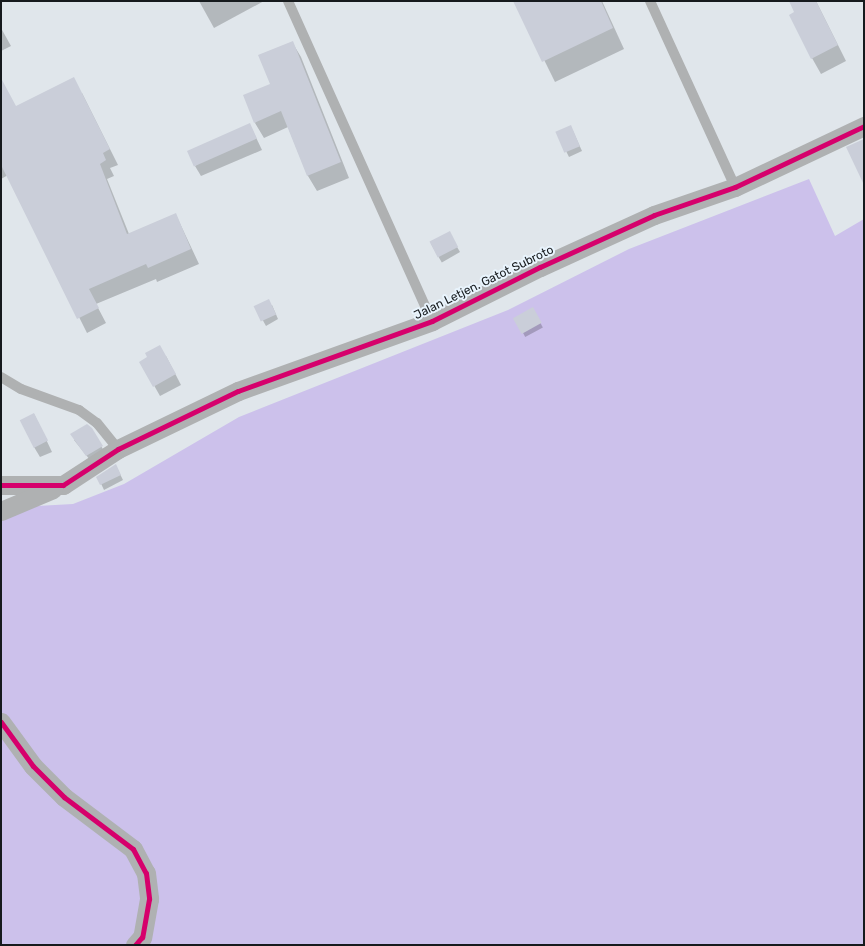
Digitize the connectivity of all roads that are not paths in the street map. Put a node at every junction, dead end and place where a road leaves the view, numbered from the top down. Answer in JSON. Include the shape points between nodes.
{"nodes":[{"id":1,"x":288,"y":1,"type":"edge"},
{"id":2,"x":650,"y":1,"type":"edge"},
{"id":3,"x":864,"y":126,"type":"edge"},
{"id":4,"x":735,"y":187,"type":"junction"},
{"id":5,"x":432,"y":321,"type":"junction"},
{"id":6,"x":1,"y":377,"type":"edge"},
{"id":7,"x":118,"y":449,"type":"junction"},
{"id":8,"x":63,"y":485,"type":"junction"},
{"id":9,"x":1,"y":486,"type":"edge"},
{"id":10,"x":1,"y":511,"type":"edge"},
{"id":11,"x":1,"y":722,"type":"edge"},
{"id":12,"x":134,"y":945,"type":"edge"}],
"edges":[{"from":1,"to":5,"type":"lane"},
{"from":2,"to":4,"type":"lane"},
{"from":3,"to":4,"type":"street","name":"Jalan Letjen. Gatot Subroto"},
{"from":4,"to":5,"type":"street","name":"Jalan Letjen. Gatot Subroto","via":[[654,215]]},
{"from":5,"to":7,"type":"street","name":"Jalan Letjen. Gatot Subroto","via":[[238,391]]},
{"from":6,"to":7,"type":"lane","via":[[22,389],[79,410],[97,423]]},
{"from":7,"to":8,"type":"street","name":"Jalan Letjen. Gatot Subroto"},
{"from":8,"to":9,"type":"street"},
{"from":8,"to":10,"type":"street","name":"Jalan Letjen. Gatot Subroto"},
{"from":11,"to":12,"type":"street","via":[[33,766],[64,797],[134,849],[146,873],[149,899],[142,937]]}]}
